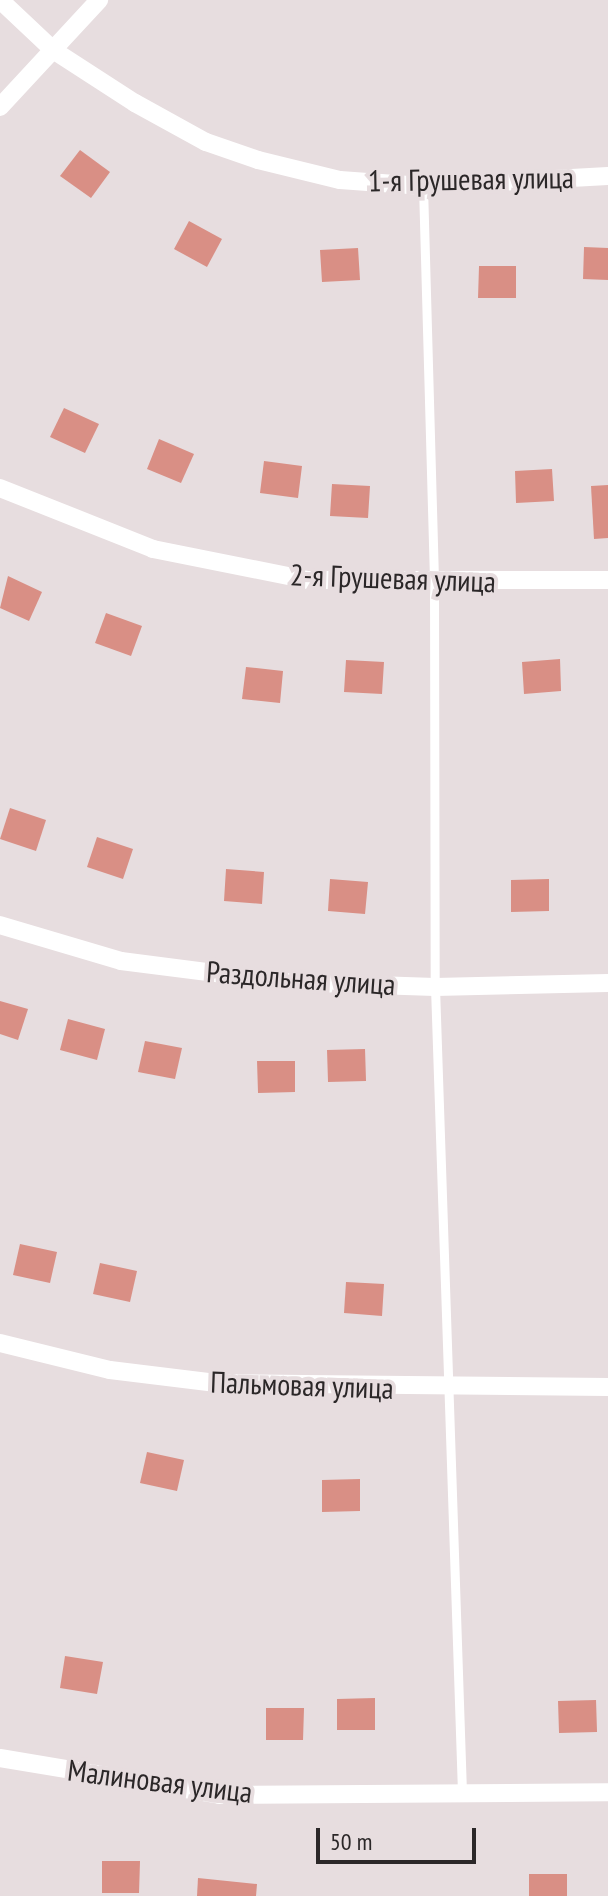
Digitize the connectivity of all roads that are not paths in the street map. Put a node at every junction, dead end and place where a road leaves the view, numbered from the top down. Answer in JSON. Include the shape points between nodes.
{"nodes":[{"id":1,"x":0,"y":0,"type":"edge"},
{"id":2,"x":99,"y":0,"type":"edge"},
{"id":3,"x":53,"y":50,"type":"junction"},
{"id":4,"x":0,"y":107,"type":"edge"},
{"id":5,"x":608,"y":176,"type":"edge"},
{"id":6,"x":423,"y":186,"type":"junction"},
{"id":7,"x":0,"y":488,"type":"edge"},
{"id":8,"x":608,"y":580,"type":"edge"},
{"id":9,"x":434,"y":583,"type":"junction"},
{"id":10,"x":0,"y":925,"type":"edge"},
{"id":11,"x":608,"y":983,"type":"edge"},
{"id":12,"x":435,"y":987,"type":"junction"},
{"id":13,"x":0,"y":1343,"type":"edge"},
{"id":14,"x":608,"y":1387,"type":"edge"},
{"id":15,"x":449,"y":1389,"type":"junction"},
{"id":16,"x":0,"y":1758,"type":"edge"},
{"id":17,"x":608,"y":1792,"type":"edge"},
{"id":18,"x":462,"y":1795,"type":"junction"}],
"edges":[{"from":1,"to":3,"type":"street","name":"1-я Грушевая улица"},
{"from":2,"to":3,"type":"street"},
{"from":3,"to":4,"type":"street"},
{"from":3,"to":6,"type":"street","name":"1-я Грушевая улица","via":[[206,142],[340,180]]},
{"from":5,"to":6,"type":"street","name":"1-я Грушевая улица"},
{"from":6,"to":9,"type":"lane"},
{"from":7,"to":9,"type":"street","name":"2-я Грушевая улица","via":[[153,549],[229,568],[308,580]]},
{"from":8,"to":9,"type":"street","name":"2-я Грушевая улица"},
{"from":9,"to":12,"type":"lane"},
{"from":10,"to":12,"type":"street","name":"Раздольная улица","via":[[121,961],[285,982]]},
{"from":11,"to":12,"type":"street","name":"Раздольная улица"},
{"from":12,"to":15,"type":"lane"},
{"from":13,"to":15,"type":"street","name":"Пальмовая улица","via":[[110,1370],[216,1383]]},
{"from":14,"to":15,"type":"street","name":"Пальмовая улица"},
{"from":15,"to":18,"type":"lane"},
{"from":16,"to":18,"type":"street","name":"Малиновая улица","via":[[220,1795]]},
{"from":17,"to":18,"type":"street","name":"Малиновая улица"}]}
